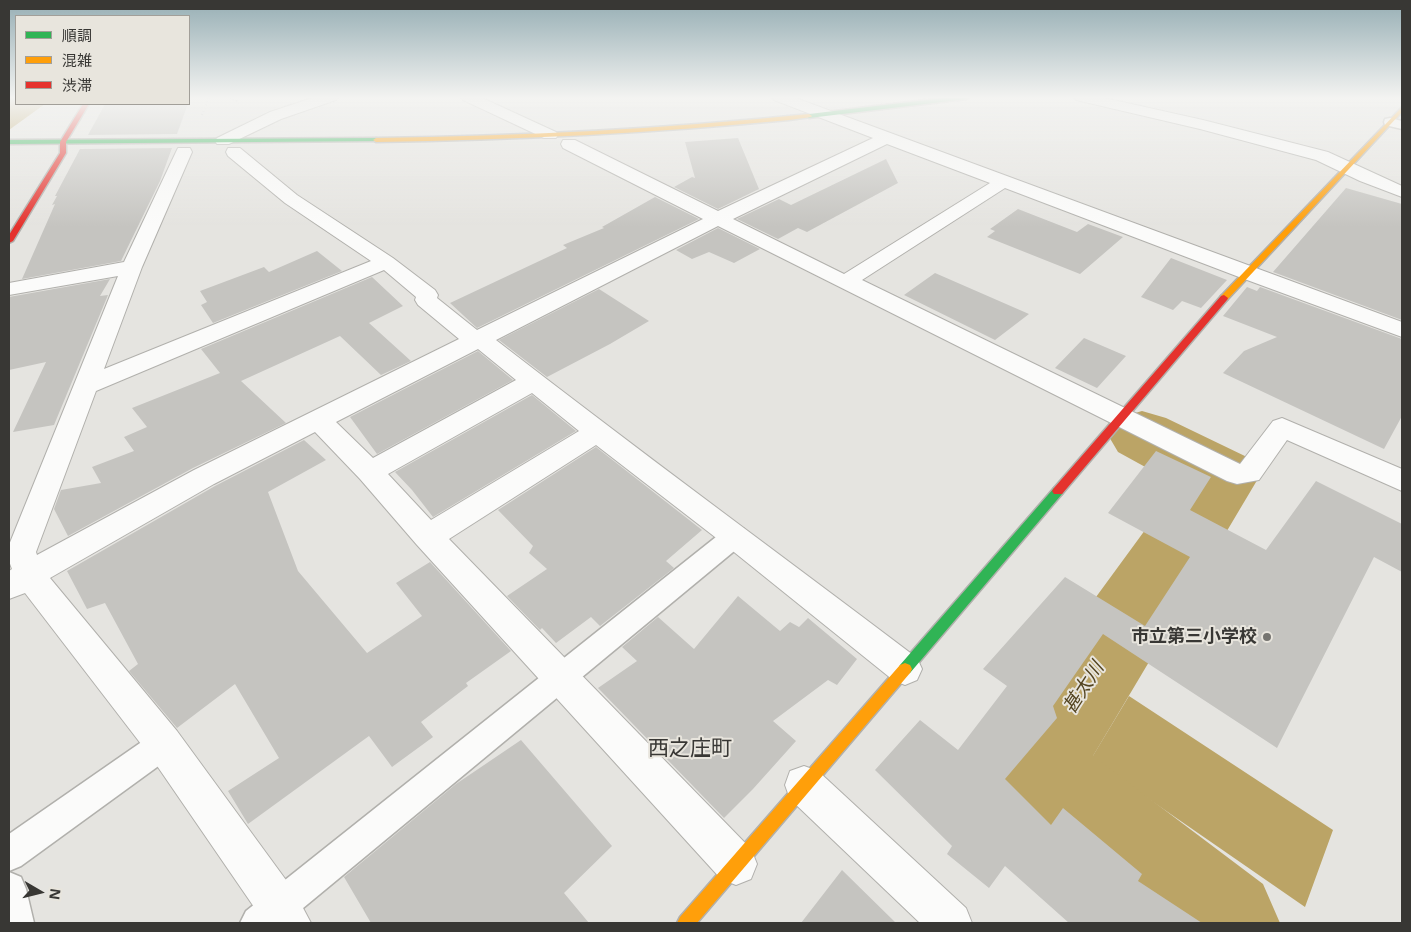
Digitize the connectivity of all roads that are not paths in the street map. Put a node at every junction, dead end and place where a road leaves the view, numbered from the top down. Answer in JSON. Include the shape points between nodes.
{"nodes":[{"id":1,"x":234,"y":140,"type":"edge"},
{"id":2,"x":415,"y":140,"type":"edge"},
{"id":3,"x":881,"y":140,"type":"edge"},
{"id":4,"x":893,"y":140,"type":"edge"},
{"id":5,"x":1265,"y":140,"type":"edge"},
{"id":6,"x":1377,"y":140,"type":"edge"},
{"id":7,"x":9,"y":142,"type":"edge"},
{"id":8,"x":63,"y":142,"type":"junction"},
{"id":9,"x":569,"y":144,"type":"dead end"},
{"id":10,"x":228,"y":146,"type":"junction"},
{"id":11,"x":184,"y":152,"type":"dead end"},
{"id":12,"x":1347,"y":167,"type":"junction"},
{"id":13,"x":1003,"y":182,"type":"junction"},
{"id":14,"x":1402,"y":192,"type":"edge"},
{"id":15,"x":717,"y":219,"type":"junction"},
{"id":16,"x":9,"y":241,"type":"edge"},
{"id":17,"x":386,"y":262,"type":"junction"},
{"id":18,"x":132,"y":267,"type":"junction"},
{"id":19,"x":1246,"y":273,"type":"junction"},
{"id":20,"x":847,"y":281,"type":"junction"},
{"id":21,"x":9,"y":289,"type":"edge"},
{"id":22,"x":1402,"y":330,"type":"edge"},
{"id":23,"x":477,"y":339,"type":"junction"},
{"id":24,"x":534,"y":381,"type":"junction"},
{"id":25,"x":85,"y":386,"type":"junction"},
{"id":26,"x":1122,"y":416,"type":"junction"},
{"id":27,"x":318,"y":420,"type":"junction"},
{"id":28,"x":597,"y":432,"type":"junction"},
{"id":29,"x":370,"y":472,"type":"junction"},
{"id":30,"x":1401,"y":477,"type":"edge"},
{"id":31,"x":735,"y":536,"type":"junction"},
{"id":32,"x":428,"y":537,"type":"junction"},
{"id":33,"x":19,"y":580,"type":"edge"},
{"id":34,"x":905,"y":668,"type":"junction"},
{"id":35,"x":561,"y":677,"type":"junction"},
{"id":36,"x":164,"y":744,"type":"junction"},
{"id":37,"x":804,"y":785,"type":"junction"},
{"id":38,"x":9,"y":854,"type":"edge"},
{"id":39,"x":736,"y":864,"type":"junction"},
{"id":40,"x":9,"y":889,"type":"edge"},
{"id":41,"x":275,"y":918,"type":"edge"},
{"id":42,"x":16,"y":923,"type":"edge"},
{"id":43,"x":686,"y":923,"type":"edge"},
{"id":44,"x":951,"y":923,"type":"edge"}],
"edges":[{"from":1,"to":10,"type":"street"},
{"from":2,"to":10,"type":"main road"},
{"from":3,"to":15,"type":"street"},
{"from":4,"to":13,"type":"street"},
{"from":5,"to":12,"type":"street","via":[[1322,156]]},
{"from":6,"to":12,"type":"main road"},
{"from":7,"to":8,"type":"main road"},
{"from":8,"to":10,"type":"main road"},
{"from":8,"to":16,"type":"main road","via":[[63,154]]},
{"from":9,"to":15,"type":"street"},
{"from":10,"to":17,"type":"street","via":[[291,199]]},
{"from":11,"to":18,"type":"street"},
{"from":12,"to":14,"type":"street"},
{"from":12,"to":19,"type":"main road"},
{"from":13,"to":19,"type":"street"},
{"from":13,"to":20,"type":"street"},
{"from":15,"to":20,"type":"street"},
{"from":15,"to":23,"type":"street"},
{"from":17,"to":23,"type":"street","via":[[426,295],[426,300]]},
{"from":17,"to":25,"type":"street"},
{"from":18,"to":21,"type":"street"},
{"from":18,"to":25,"type":"street"},
{"from":19,"to":22,"type":"street"},
{"from":19,"to":26,"type":"main road"},
{"from":20,"to":26,"type":"street"},
{"from":23,"to":24,"type":"street"},
{"from":23,"to":27,"type":"street"},
{"from":24,"to":28,"type":"street"},
{"from":24,"to":29,"type":"street"},
{"from":25,"to":33,"type":"street","via":[[21,552]]},
{"from":26,"to":30,"type":"street","via":[[1237,474],[1249,473],[1282,427]]},
{"from":26,"to":34,"type":"main road"},
{"from":27,"to":29,"type":"street"},
{"from":27,"to":33,"type":"street","via":[[204,477]]},
{"from":28,"to":31,"type":"street"},
{"from":28,"to":32,"type":"street"},
{"from":29,"to":32,"type":"street"},
{"from":31,"to":34,"type":"street"},
{"from":31,"to":35,"type":"lane"},
{"from":32,"to":35,"type":"street"},
{"from":33,"to":36,"type":"street"},
{"from":34,"to":37,"type":"main road"},
{"from":35,"to":39,"type":"street"},
{"from":35,"to":41,"type":"lane"},
{"from":36,"to":38,"type":"lane"},
{"from":36,"to":41,"type":"street"},
{"from":37,"to":39,"type":"main road"},
{"from":37,"to":44,"type":"street"},
{"from":39,"to":43,"type":"main road"},
{"from":40,"to":42,"type":"lane"}]}
